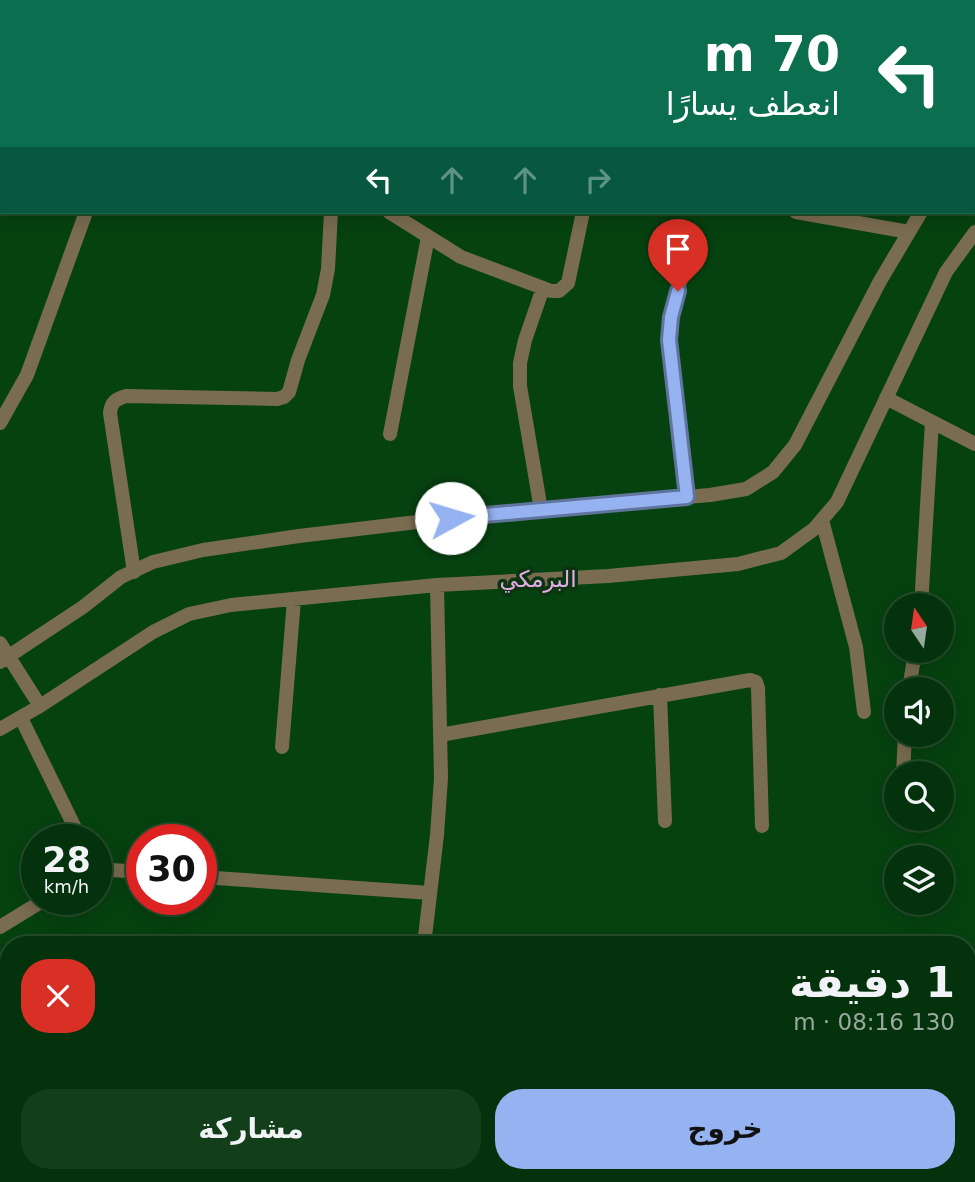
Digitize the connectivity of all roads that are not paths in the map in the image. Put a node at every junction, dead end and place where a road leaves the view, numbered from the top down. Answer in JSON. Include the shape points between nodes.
{"nodes":[{"id":1,"x":85,"y":214,"type":"edge"},
{"id":2,"x":331,"y":214,"type":"edge"},
{"id":3,"x":392,"y":214,"type":"edge"},
{"id":4,"x":583,"y":214,"type":"edge"},
{"id":5,"x":807,"y":214,"type":"edge"},
{"id":6,"x":919,"y":214,"type":"edge"},
{"id":7,"x":909,"y":232,"type":"junction"},
{"id":8,"x":975,"y":232,"type":"edge"},
{"id":9,"x":428,"y":237,"type":"junction"},
{"id":10,"x":685,"y":264,"type":"dead end"},
{"id":11,"x":543,"y":288,"type":"junction"},
{"id":12,"x":886,"y":398,"type":"junction"},
{"id":13,"x":932,"y":422,"type":"junction"},
{"id":14,"x":0,"y":423,"type":"edge"},
{"id":15,"x":390,"y":434,"type":"dead end"},
{"id":16,"x":975,"y":444,"type":"edge"},
{"id":17,"x":687,"y":497,"type":"junction"},
{"id":18,"x":541,"y":510,"type":"junction"},
{"id":19,"x":822,"y":520,"type":"junction"},
{"id":20,"x":134,"y":572,"type":"junction"},
{"id":21,"x":437,"y":585,"type":"junction"},
{"id":22,"x":922,"y":593,"type":"edge"},
{"id":23,"x":293,"y":600,"type":"junction"},
{"id":24,"x":0,"y":643,"type":"edge"},
{"id":25,"x":4,"y":659,"type":"edge"},
{"id":26,"x":660,"y":695,"type":"junction"},
{"id":27,"x":37,"y":702,"type":"junction"},
{"id":28,"x":864,"y":712,"type":"dead end"},
{"id":29,"x":20,"y":718,"type":"junction"},
{"id":30,"x":0,"y":729,"type":"edge"},
{"id":31,"x":440,"y":735,"type":"junction"},
{"id":32,"x":282,"y":747,"type":"dead end"},
{"id":33,"x":665,"y":821,"type":"dead end"},
{"id":34,"x":73,"y":824,"type":"edge"},
{"id":35,"x":762,"y":826,"type":"dead end"},
{"id":36,"x":217,"y":878,"type":"edge"},
{"id":37,"x":430,"y":893,"type":"junction"},
{"id":38,"x":21,"y":914,"type":"edge"},
{"id":39,"x":0,"y":927,"type":"edge"},
{"id":40,"x":425,"y":936,"type":"edge"}],
"edges":[{"from":1,"to":14,"type":"street","via":[[27,375]]},
{"from":2,"to":20,"type":"street","via":[[323,295],[284,397],[126,396],[111,406]]},
{"from":3,"to":9,"type":"street"},
{"from":4,"to":11,"type":"street","via":[[568,283],[559,291]]},
{"from":5,"to":7,"type":"street"},
{"from":6,"to":7,"type":"street"},
{"from":7,"to":17,"type":"street","via":[[795,444],[773,472],[746,489]]},
{"from":8,"to":12,"type":"street","via":[[946,272]]},
{"from":9,"to":11,"type":"street","via":[[461,257]]},
{"from":9,"to":15,"type":"street"},
{"from":10,"to":17,"type":"street","via":[[669,340]]},
{"from":11,"to":18,"type":"street","via":[[520,363]]},
{"from":12,"to":13,"type":"street"},
{"from":12,"to":19,"type":"street","via":[[837,502]]},
{"from":13,"to":16,"type":"street"},
{"from":13,"to":22,"type":"street"},
{"from":17,"to":18,"type":"street"},
{"from":18,"to":20,"type":"street","via":[[203,550],[153,562]]},
{"from":19,"to":21,"type":"street","via":[[781,553],[738,564]]},
{"from":19,"to":28,"type":"street","via":[[856,647]]},
{"from":20,"to":25,"type":"street"},
{"from":21,"to":23,"type":"street"},
{"from":21,"to":31,"type":"street"},
{"from":23,"to":27,"type":"street","via":[[189,614]]},
{"from":23,"to":32,"type":"street"},
{"from":24,"to":25,"type":"street"},
{"from":25,"to":27,"type":"street"},
{"from":26,"to":31,"type":"street"},
{"from":26,"to":33,"type":"street"},
{"from":26,"to":35,"type":"street","via":[[756,682]]},
{"from":27,"to":29,"type":"street"},
{"from":29,"to":30,"type":"street"},
{"from":29,"to":34,"type":"street"},
{"from":31,"to":37,"type":"street","via":[[441,778]]},
{"from":36,"to":37,"type":"street"},
{"from":37,"to":40,"type":"street"},
{"from":38,"to":39,"type":"street"}]}
